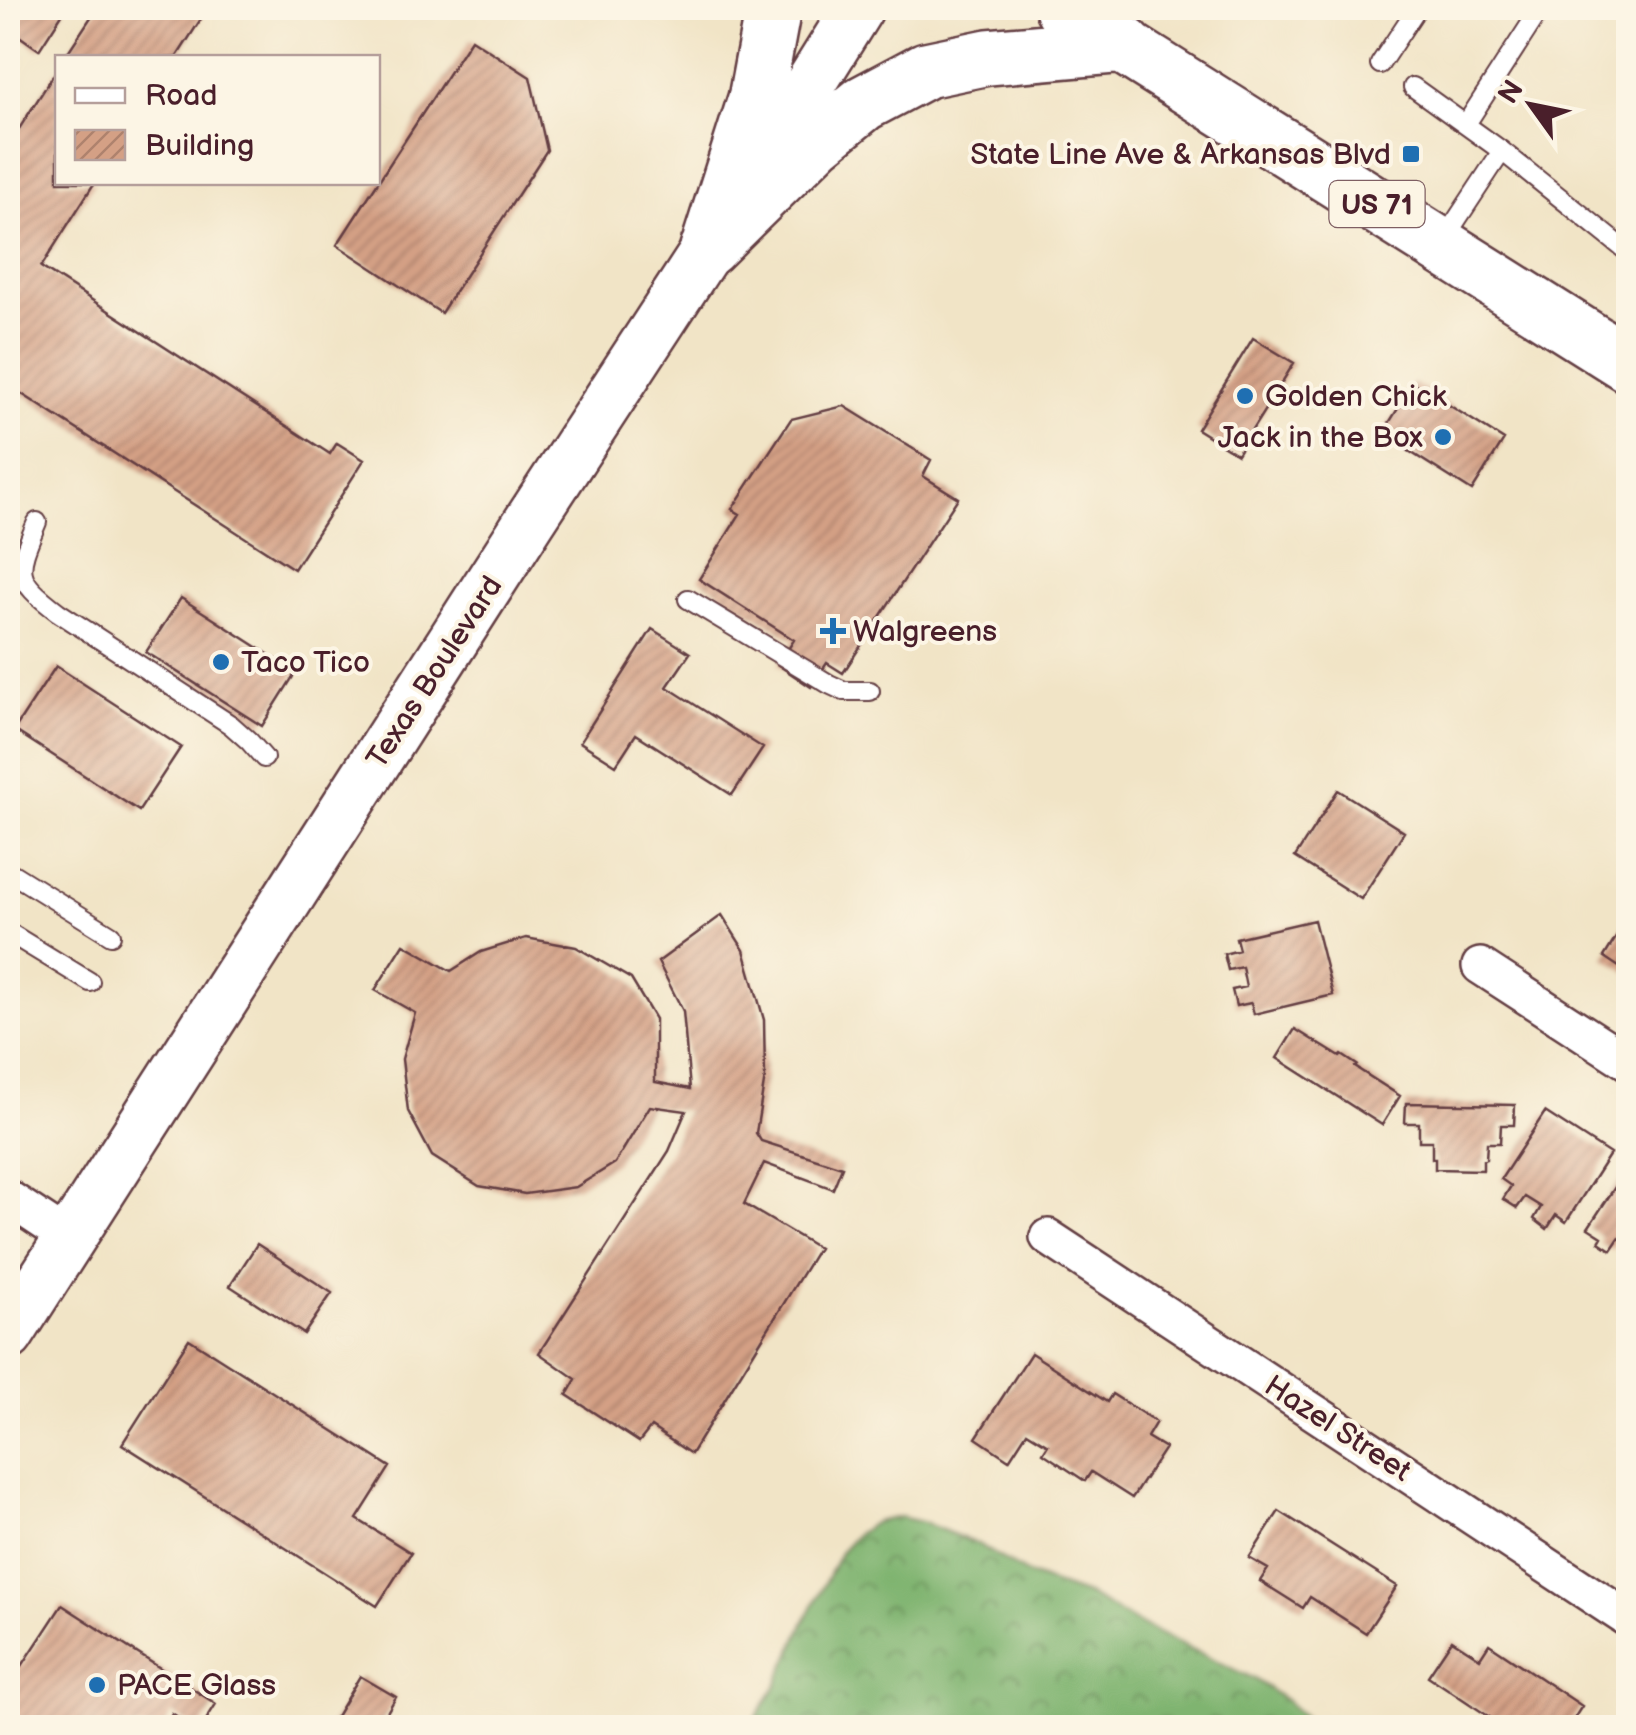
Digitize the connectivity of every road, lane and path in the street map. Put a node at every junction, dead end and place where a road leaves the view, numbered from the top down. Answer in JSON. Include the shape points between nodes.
{"nodes":[{"id":1,"x":773,"y":8,"type":"edge"},
{"id":2,"x":858,"y":8,"type":"edge"},
{"id":3,"x":1064,"y":8,"type":"edge"},
{"id":4,"x":1417,"y":8,"type":"edge"},
{"id":5,"x":1541,"y":8,"type":"edge"},
{"id":6,"x":1121,"y":26,"type":"edge"},
{"id":7,"x":1380,"y":64,"type":"dead end"},
{"id":8,"x":1413,"y":86,"type":"dead end"},
{"id":9,"x":1466,"y":124,"type":"junction"},
{"id":10,"x":1502,"y":151,"type":"junction"},
{"id":11,"x":1440,"y":244,"type":"junction"},
{"id":12,"x":708,"y":248,"type":"junction"},
{"id":13,"x":1628,"y":252,"type":"edge"},
{"id":14,"x":1628,"y":364,"type":"edge"},
{"id":15,"x":37,"y":522,"type":"dead end"},
{"id":16,"x":688,"y":599,"type":"dead end"},
{"id":17,"x":870,"y":692,"type":"dead end"},
{"id":18,"x":264,"y":758,"type":"dead end"},
{"id":19,"x":8,"y":871,"type":"edge"},
{"id":20,"x":8,"y":932,"type":"edge"},
{"id":21,"x":111,"y":934,"type":"dead end"},
{"id":22,"x":1480,"y":966,"type":"dead end"},
{"id":23,"x":90,"y":982,"type":"dead end"},
{"id":24,"x":1628,"y":1062,"type":"edge"},
{"id":25,"x":8,"y":1198,"type":"edge"},
{"id":26,"x":1048,"y":1237,"type":"dead end"},
{"id":27,"x":70,"y":1239,"type":"junction"},
{"id":28,"x":8,"y":1336,"type":"edge"},
{"id":29,"x":1628,"y":1619,"type":"edge"}],
"edges":[{"from":1,"to":12,"type":"main road","via":[[756,98]]},
{"from":2,"to":12,"type":"main road","name":"Texas Boulevard"},
{"from":3,"to":6,"type":"main road","number":"US 71"},
{"from":4,"to":7,"type":"lane"},
{"from":5,"to":9,"type":"lane"},
{"from":6,"to":11,"type":"main road","number":"US 71"},
{"from":6,"to":12,"type":"main road","via":[[926,70],[864,103]]},
{"from":8,"to":9,"type":"lane"},
{"from":9,"to":10,"type":"lane"},
{"from":10,"to":11,"type":"lane"},
{"from":10,"to":13,"type":"lane"},
{"from":11,"to":14,"type":"main road","number":"US 71"},
{"from":12,"to":27,"type":"main road","name":"Texas Boulevard"},
{"from":15,"to":18,"type":"lane","via":[[20,568],[32,592],[231,725]]},
{"from":16,"to":17,"type":"lane","via":[[829,684]]},
{"from":19,"to":21,"type":"lane"},
{"from":20,"to":23,"type":"lane"},
{"from":22,"to":24,"type":"street"},
{"from":25,"to":27,"type":"street"},
{"from":26,"to":29,"type":"street","name":"Hazel Street"},
{"from":27,"to":28,"type":"main road","name":"Texas Boulevard"}]}
